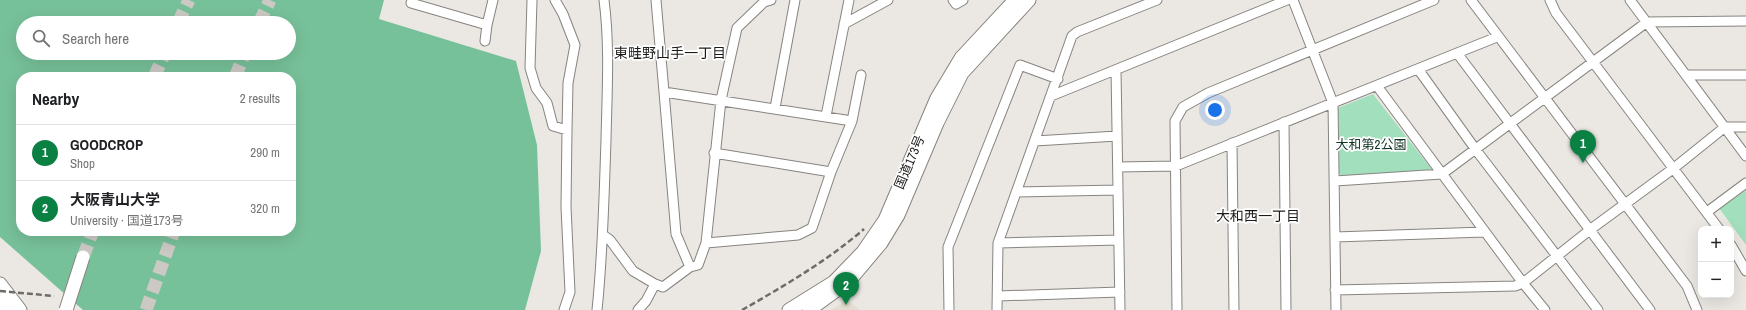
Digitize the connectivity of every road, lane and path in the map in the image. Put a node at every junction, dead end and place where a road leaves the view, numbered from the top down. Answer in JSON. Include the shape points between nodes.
{"nodes":[{"id":1,"x":412,"y":0,"type":"edge"},
{"id":2,"x":492,"y":0,"type":"edge"},
{"id":3,"x":532,"y":0,"type":"edge"},
{"id":4,"x":555,"y":0,"type":"edge"},
{"id":5,"x":604,"y":0,"type":"edge"},
{"id":6,"x":656,"y":0,"type":"edge"},
{"id":7,"x":795,"y":0,"type":"edge"},
{"id":8,"x":849,"y":0,"type":"edge"},
{"id":9,"x":888,"y":0,"type":"edge"},
{"id":10,"x":953,"y":0,"type":"edge"},
{"id":11,"x":963,"y":0,"type":"edge"},
{"id":12,"x":1015,"y":0,"type":"edge"},
{"id":13,"x":1029,"y":0,"type":"edge"},
{"id":14,"x":1157,"y":0,"type":"edge"},
{"id":15,"x":1287,"y":0,"type":"edge"},
{"id":16,"x":1293,"y":0,"type":"edge"},
{"id":17,"x":1434,"y":0,"type":"edge"},
{"id":18,"x":1471,"y":0,"type":"edge"},
{"id":19,"x":1550,"y":0,"type":"edge"},
{"id":20,"x":1630,"y":0,"type":"edge"},
{"id":21,"x":765,"y":1,"type":"edge"},
{"id":22,"x":1746,"y":21,"type":"edge"},
{"id":23,"x":1647,"y":22,"type":"junction"},
{"id":24,"x":844,"y":24,"type":"junction"},
{"id":25,"x":487,"y":25,"type":"junction"},
{"id":26,"x":1497,"y":37,"type":"junction"},
{"id":27,"x":485,"y":41,"type":"dead end"},
{"id":28,"x":1313,"y":49,"type":"junction"},
{"id":29,"x":1457,"y":53,"type":"junction"},
{"id":30,"x":1593,"y":61,"type":"junction"},
{"id":31,"x":1418,"y":69,"type":"junction"},
{"id":32,"x":1116,"y":70,"type":"junction"},
{"id":33,"x":861,"y":75,"type":"dead end"},
{"id":34,"x":1686,"y":75,"type":"junction"},
{"id":35,"x":1746,"y":75,"type":"edge"},
{"id":36,"x":1058,"y":79,"type":"junction"},
{"id":37,"x":1377,"y":86,"type":"junction"},
{"id":38,"x":664,"y":92,"type":"junction"},
{"id":39,"x":1051,"y":96,"type":"junction"},
{"id":40,"x":1545,"y":97,"type":"junction"},
{"id":41,"x":722,"y":100,"type":"junction"},
{"id":42,"x":1333,"y":103,"type":"junction"},
{"id":43,"x":775,"y":108,"type":"junction"},
{"id":44,"x":826,"y":116,"type":"junction"},
{"id":45,"x":852,"y":121,"type":"junction"},
{"id":46,"x":1284,"y":122,"type":"junction"},
{"id":47,"x":1510,"y":123,"type":"junction"},
{"id":48,"x":1725,"y":127,"type":"junction"},
{"id":49,"x":1746,"y":127,"type":"edge"},
{"id":50,"x":567,"y":130,"type":"junction"},
{"id":51,"x":1117,"y":136,"type":"junction"},
{"id":52,"x":1035,"y":141,"type":"junction"},
{"id":53,"x":1232,"y":144,"type":"junction"},
{"id":54,"x":1476,"y":150,"type":"junction"},
{"id":55,"x":714,"y":153,"type":"junction"},
{"id":56,"x":1746,"y":156,"type":"edge"},
{"id":57,"x":1176,"y":166,"type":"junction"},
{"id":58,"x":1118,"y":167,"type":"junction"},
{"id":59,"x":1674,"y":168,"type":"junction"},
{"id":60,"x":831,"y":172,"type":"junction"},
{"id":61,"x":1442,"y":174,"type":"junction"},
{"id":62,"x":1335,"y":181,"type":"junction"},
{"id":63,"x":1746,"y":183,"type":"edge"},
{"id":64,"x":1118,"y":190,"type":"junction"},
{"id":65,"x":1016,"y":192,"type":"junction"},
{"id":66,"x":1625,"y":204,"type":"junction"},
{"id":67,"x":1707,"y":212,"type":"junction"},
{"id":68,"x":1717,"y":226,"type":"edge"},
{"id":69,"x":1590,"y":229,"type":"junction"},
{"id":70,"x":1485,"y":232,"type":"junction"},
{"id":71,"x":603,"y":235,"type":"junction"},
{"id":72,"x":1335,"y":237,"type":"junction"},
{"id":73,"x":1119,"y":240,"type":"junction"},
{"id":74,"x":706,"y":243,"type":"junction"},
{"id":75,"x":998,"y":243,"type":"junction"},
{"id":76,"x":1734,"y":250,"type":"edge"},
{"id":77,"x":1557,"y":256,"type":"junction"},
{"id":78,"x":83,"y":257,"type":"tunnel mouth"},
{"id":79,"x":690,"y":267,"type":"junction"},
{"id":80,"x":1746,"y":271,"type":"edge"},
{"id":81,"x":1523,"y":283,"type":"junction"},
{"id":82,"x":0,"y":284,"type":"edge"},
{"id":83,"x":655,"y":284,"type":"junction"},
{"id":84,"x":1336,"y":290,"type":"junction"},
{"id":85,"x":1120,"y":292,"type":"junction"},
{"id":86,"x":998,"y":296,"type":"junction"},
{"id":87,"x":0,"y":300,"type":"edge"},
{"id":88,"x":8,"y":310,"type":"edge"},
{"id":89,"x":20,"y":310,"type":"edge"},
{"id":90,"x":66,"y":310,"type":"edge"},
{"id":91,"x":564,"y":310,"type":"edge"},
{"id":92,"x":597,"y":310,"type":"edge"},
{"id":93,"x":638,"y":310,"type":"edge"},
{"id":94,"x":789,"y":310,"type":"edge"},
{"id":95,"x":809,"y":310,"type":"edge"},
{"id":96,"x":949,"y":310,"type":"edge"},
{"id":97,"x":997,"y":310,"type":"edge"},
{"id":98,"x":1120,"y":310,"type":"edge"},
{"id":99,"x":1178,"y":310,"type":"edge"},
{"id":100,"x":1234,"y":310,"type":"edge"},
{"id":101,"x":1286,"y":310,"type":"edge"},
{"id":102,"x":1336,"y":310,"type":"edge"},
{"id":103,"x":1545,"y":310,"type":"edge"},
{"id":104,"x":1598,"y":310,"type":"edge"},
{"id":105,"x":1650,"y":310,"type":"edge"},
{"id":106,"x":1696,"y":310,"type":"edge"}],
"edges":[{"from":1,"to":25,"type":"street","via":[[411,3]]},
{"from":2,"to":25,"type":"street"},
{"from":3,"to":50,"type":"street","via":[[530,68],[536,88],[547,103],[553,126]]},
{"from":4,"to":50,"type":"street","via":[[575,45],[568,83]]},
{"from":5,"to":71,"type":"street","via":[[608,27]]},
{"from":6,"to":38,"type":"street"},
{"from":7,"to":43,"type":"street"},
{"from":8,"to":24,"type":"street"},
{"from":9,"to":24,"type":"street"},
{"from":10,"to":11,"type":"street","via":[[956,4]]},
{"from":12,"to":94,"type":"highway","name":"国道173号","via":[[961,58],[937,98],[885,220],[863,252],[834,282]]},
{"from":13,"to":95,"type":"highway","name":"国道173号","via":[[962,73],[937,122],[898,214],[881,243],[849,281]]},
{"from":14,"to":36,"type":"street","via":[[1077,32],[1072,36]]},
{"from":15,"to":32,"type":"street"},
{"from":16,"to":28,"type":"street"},
{"from":17,"to":28,"type":"street"},
{"from":18,"to":26,"type":"street"},
{"from":19,"to":30,"type":"street","via":[[1556,13]]},
{"from":20,"to":23,"type":"street"},
{"from":21,"to":41,"type":"street","via":[[737,28]]},
{"from":22,"to":23,"type":"street"},
{"from":23,"to":30,"type":"street"},
{"from":23,"to":34,"type":"street"},
{"from":24,"to":44,"type":"street"},
{"from":25,"to":27,"type":"street"},
{"from":26,"to":29,"type":"street"},
{"from":26,"to":40,"type":"street"},
{"from":28,"to":42,"type":"street"},
{"from":28,"to":57,"type":"street","via":[[1208,93],[1182,107],[1175,121]]},
{"from":29,"to":31,"type":"street"},
{"from":29,"to":47,"type":"street"},
{"from":30,"to":40,"type":"street"},
{"from":30,"to":59,"type":"street"},
{"from":31,"to":37,"type":"street"},
{"from":31,"to":54,"type":"street"},
{"from":32,"to":39,"type":"street"},
{"from":32,"to":51,"type":"street"},
{"from":33,"to":45,"type":"street"},
{"from":34,"to":35,"type":"street"},
{"from":34,"to":48,"type":"street"},
{"from":36,"to":39,"type":"street"},
{"from":36,"to":96,"type":"street","via":[[1020,65],[948,247]]},
{"from":37,"to":42,"type":"street"},
{"from":37,"to":61,"type":"street"},
{"from":38,"to":41,"type":"street"},
{"from":38,"to":79,"type":"street","via":[[676,234]]},
{"from":39,"to":52,"type":"street"},
{"from":40,"to":47,"type":"street"},
{"from":40,"to":66,"type":"street"},
{"from":41,"to":43,"type":"street"},
{"from":41,"to":55,"type":"street"},
{"from":42,"to":46,"type":"street"},
{"from":42,"to":62,"type":"street"},
{"from":43,"to":44,"type":"street"},
{"from":44,"to":45,"type":"street"},
{"from":45,"to":60,"type":"street"},
{"from":46,"to":53,"type":"street"},
{"from":46,"to":101,"type":"street"},
{"from":47,"to":54,"type":"street"},
{"from":47,"to":69,"type":"street"},
{"from":48,"to":49,"type":"street"},
{"from":48,"to":56,"type":"street"},
{"from":48,"to":59,"type":"street"},
{"from":50,"to":91,"type":"street","via":[[566,207],[570,292]]},
{"from":51,"to":52,"type":"street"},
{"from":51,"to":58,"type":"street"},
{"from":52,"to":65,"type":"street"},
{"from":53,"to":57,"type":"street"},
{"from":53,"to":100,"type":"street"},
{"from":54,"to":61,"type":"street"},
{"from":54,"to":77,"type":"street"},
{"from":55,"to":60,"type":"street"},
{"from":55,"to":74,"type":"street"},
{"from":57,"to":58,"type":"street"},
{"from":57,"to":99,"type":"street"},
{"from":58,"to":64,"type":"street"},
{"from":59,"to":66,"type":"street"},
{"from":59,"to":67,"type":"street"},
{"from":60,"to":74,"type":"street","via":[[812,228],[798,235]]},
{"from":61,"to":62,"type":"street"},
{"from":61,"to":70,"type":"street"},
{"from":62,"to":72,"type":"street"},
{"from":63,"to":67,"type":"street"},
{"from":64,"to":65,"type":"street"},
{"from":64,"to":73,"type":"street"},
{"from":65,"to":75,"type":"street"},
{"from":66,"to":69,"type":"street"},
{"from":66,"to":106,"type":"street","via":[[1687,286]]},
{"from":67,"to":68,"type":"street"},
{"from":69,"to":77,"type":"street"},
{"from":69,"to":105,"type":"street"},
{"from":70,"to":72,"type":"street"},
{"from":70,"to":81,"type":"street"},
{"from":71,"to":83,"type":"street","via":[[610,240],[633,271]]},
{"from":71,"to":92,"type":"street"},
{"from":72,"to":84,"type":"street"},
{"from":73,"to":75,"type":"street"},
{"from":73,"to":85,"type":"street"},
{"from":74,"to":79,"type":"street","via":[[698,265]]},
{"from":75,"to":86,"type":"street"},
{"from":76,"to":80,"type":"street"},
{"from":77,"to":81,"type":"street"},
{"from":77,"to":104,"type":"street"},
{"from":78,"to":90,"type":"highway","bridge":true},
{"from":79,"to":83,"type":"street","via":[[663,287]]},
{"from":81,"to":84,"type":"street","via":[[1515,286]]},
{"from":81,"to":103,"type":"street"},
{"from":82,"to":89,"type":"highway"},
{"from":83,"to":93,"type":"street"},
{"from":84,"to":102,"type":"street"},
{"from":85,"to":86,"type":"street"},
{"from":85,"to":98,"type":"street"},
{"from":86,"to":97,"type":"street"},
{"from":87,"to":88,"type":"highway"}]}
